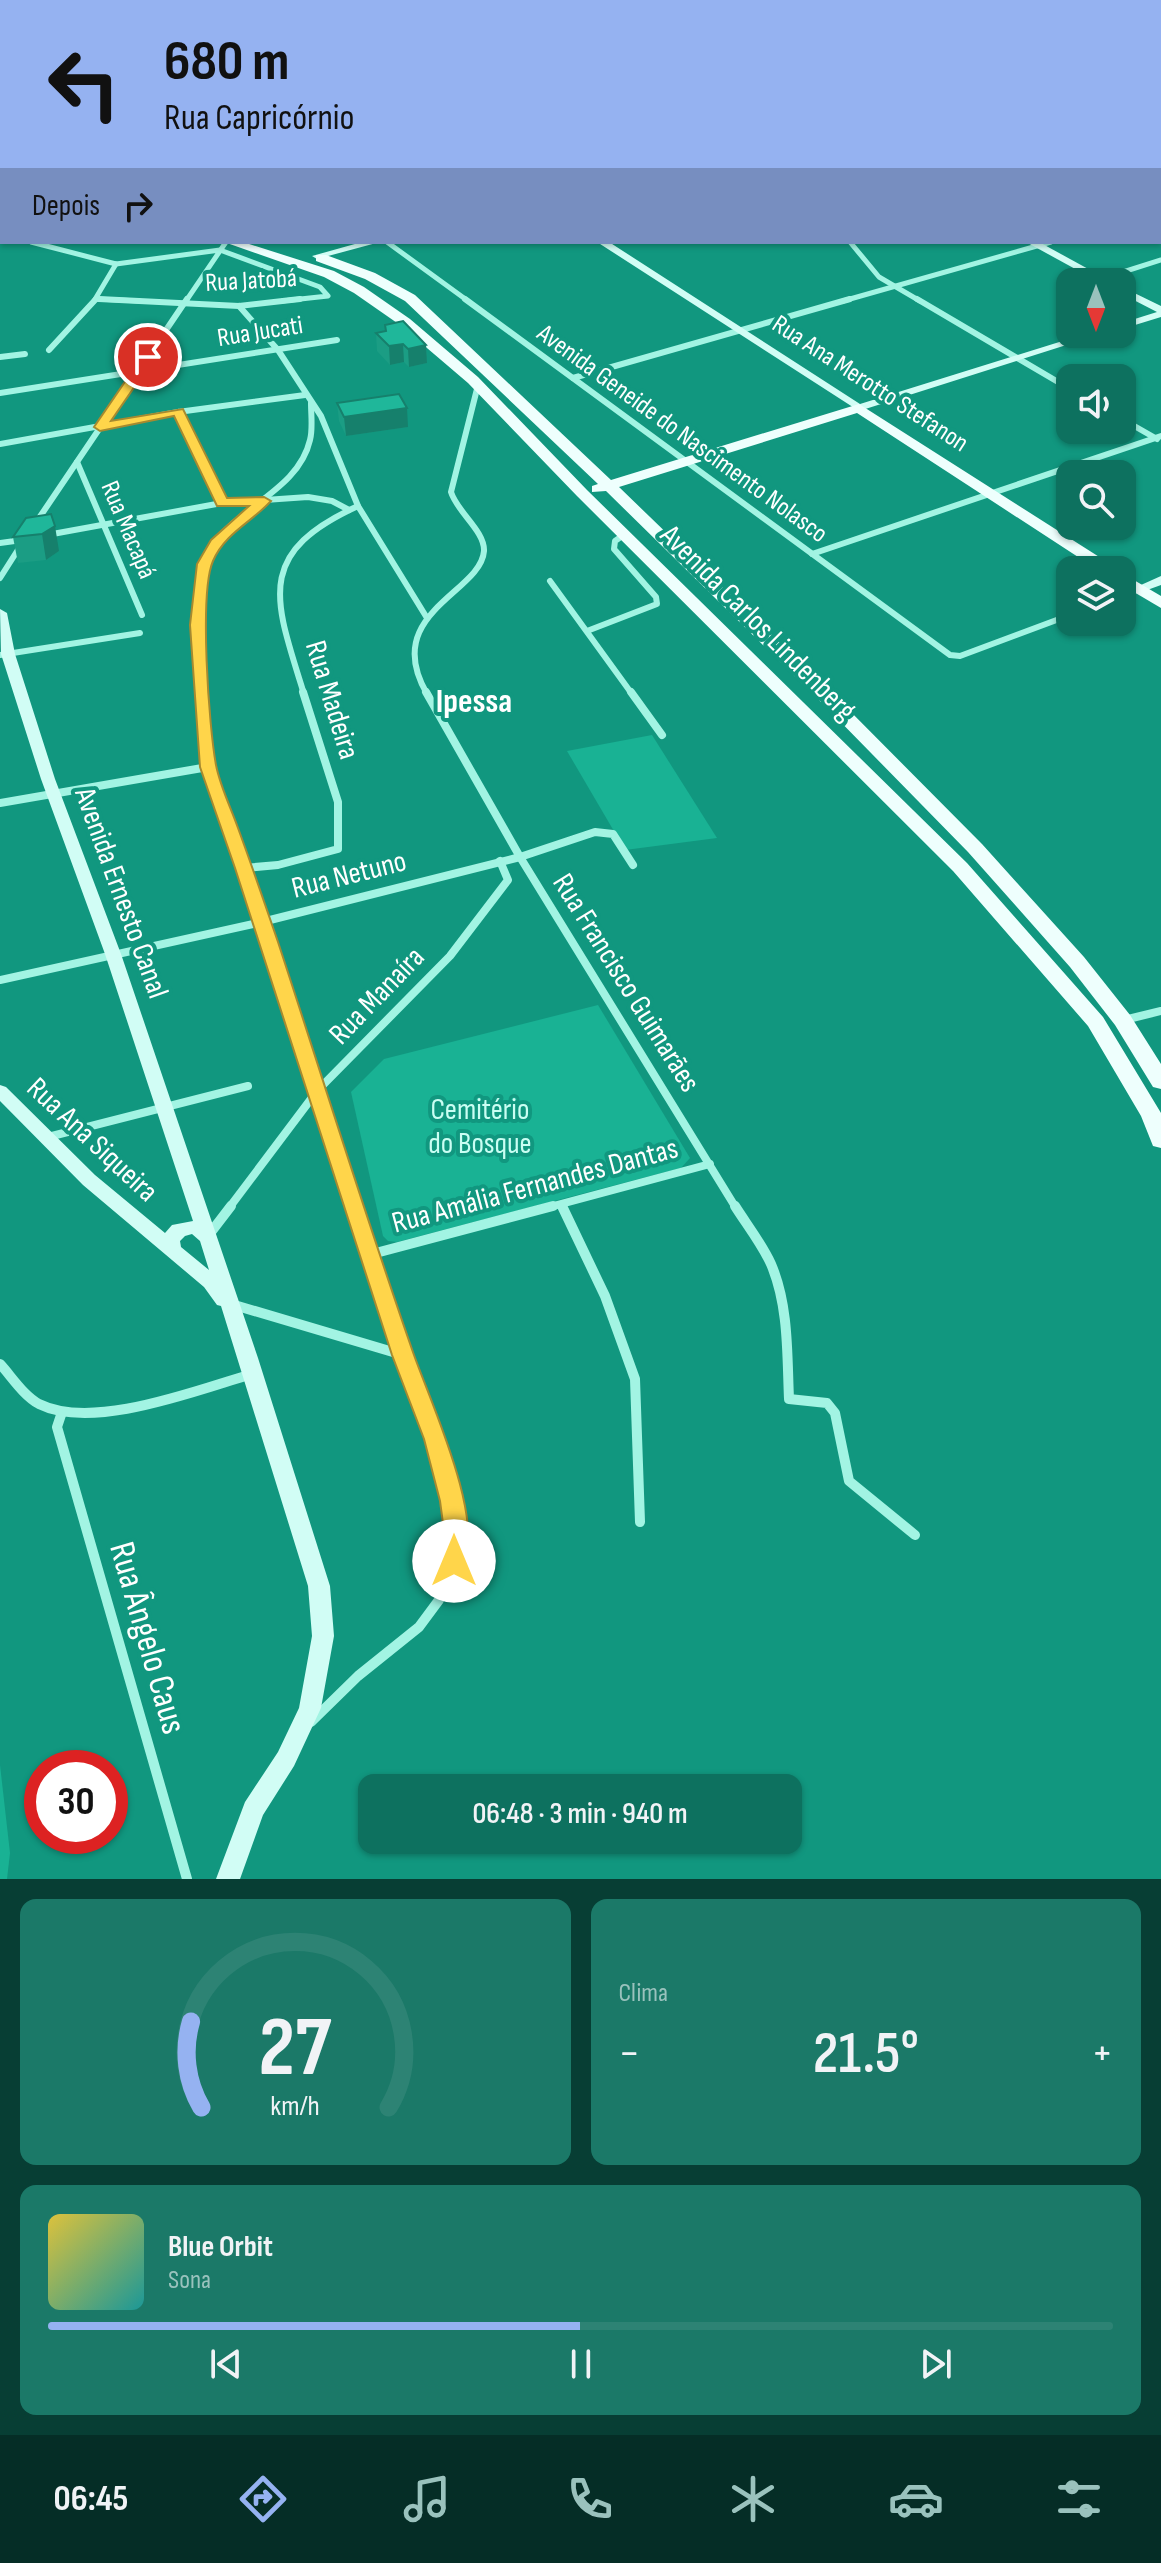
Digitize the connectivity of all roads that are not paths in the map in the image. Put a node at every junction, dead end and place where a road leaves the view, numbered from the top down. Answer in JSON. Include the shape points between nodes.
{"nodes":[{"id":1,"x":39,"y":244,"type":"edge"},
{"id":2,"x":275,"y":244,"type":"edge"},
{"id":3,"x":367,"y":244,"type":"edge"},
{"id":4,"x":390,"y":244,"type":"edge"},
{"id":5,"x":605,"y":244,"type":"edge"},
{"id":6,"x":851,"y":244,"type":"edge"},
{"id":7,"x":1034,"y":244,"type":"edge"},
{"id":8,"x":225,"y":245,"type":"edge"},
{"id":9,"x":317,"y":256,"type":"junction"},
{"id":10,"x":1161,"y":260,"type":"edge"},
{"id":11,"x":116,"y":264,"type":"junction"},
{"id":12,"x":1081,"y":268,"type":"edge"},
{"id":13,"x":1136,"y":269,"type":"edge"},
{"id":14,"x":893,"y":287,"type":"junction"},
{"id":15,"x":1136,"y":298,"type":"edge"},
{"id":16,"x":96,"y":299,"type":"junction"},
{"id":17,"x":184,"y":303,"type":"junction"},
{"id":18,"x":239,"y":306,"type":"junction"},
{"id":19,"x":1161,"y":312,"type":"edge"},
{"id":20,"x":1136,"y":321,"type":"edge"},
{"id":21,"x":738,"y":330,"type":"junction"},
{"id":22,"x":337,"y":340,"type":"dead end"},
{"id":23,"x":1056,"y":347,"type":"edge"},
{"id":24,"x":49,"y":350,"type":"dead end"},
{"id":25,"x":278,"y":350,"type":"junction"},
{"id":26,"x":25,"y":354,"type":"dead end"},
{"id":27,"x":0,"y":357,"type":"edge"},
{"id":28,"x":1018,"y":359,"type":"junction"},
{"id":29,"x":138,"y":371,"type":"junction"},
{"id":30,"x":44,"y":373,"type":"dead end"},
{"id":31,"x":573,"y":378,"type":"junction"},
{"id":32,"x":1056,"y":381,"type":"edge"},
{"id":33,"x":478,"y":385,"type":"junction"},
{"id":34,"x":47,"y":386,"type":"junction"},
{"id":35,"x":0,"y":393,"type":"edge"},
{"id":36,"x":305,"y":395,"type":"junction"},
{"id":37,"x":311,"y":403,"type":"junction"},
{"id":38,"x":859,"y":408,"type":"junction"},
{"id":39,"x":178,"y":412,"type":"junction"},
{"id":40,"x":100,"y":427,"type":"junction"},
{"id":41,"x":1136,"y":427,"type":"edge"},
{"id":42,"x":1159,"y":439,"type":"edge"},
{"id":43,"x":0,"y":444,"type":"edge"},
{"id":44,"x":686,"y":460,"type":"junction"},
{"id":45,"x":77,"y":462,"type":"junction"},
{"id":46,"x":608,"y":486,"type":"junction"},
{"id":47,"x":582,"y":493,"type":"junction"},
{"id":48,"x":991,"y":494,"type":"junction"},
{"id":49,"x":264,"y":501,"type":"junction"},
{"id":50,"x":222,"y":503,"type":"junction"},
{"id":51,"x":358,"y":506,"type":"junction"},
{"id":52,"x":349,"y":510,"type":"junction"},
{"id":53,"x":103,"y":524,"type":"junction"},
{"id":54,"x":33,"y":527,"type":"edge"},
{"id":55,"x":625,"y":533,"type":"junction"},
{"id":56,"x":25,"y":539,"type":"junction"},
{"id":57,"x":0,"y":543,"type":"edge"},
{"id":58,"x":812,"y":554,"type":"junction"},
{"id":59,"x":1087,"y":556,"type":"edge"},
{"id":60,"x":0,"y":578,"type":"edge"},
{"id":61,"x":1161,"y":580,"type":"edge"},
{"id":62,"x":550,"y":581,"type":"dead end"},
{"id":63,"x":1136,"y":587,"type":"edge"},
{"id":64,"x":1139,"y":589,"type":"junction"},
{"id":65,"x":1136,"y":590,"type":"edge"},
{"id":66,"x":1161,"y":603,"type":"edge"},
{"id":67,"x":0,"y":613,"type":"edge"},
{"id":68,"x":142,"y":615,"type":"dead end"},
{"id":69,"x":427,"y":618,"type":"junction"},
{"id":70,"x":1056,"y":620,"type":"edge"},
{"id":71,"x":587,"y":631,"type":"junction"},
{"id":72,"x":140,"y":633,"type":"dead end"},
{"id":73,"x":4,"y":655,"type":"edge"},
{"id":74,"x":662,"y":735,"type":"dead end"},
{"id":75,"x":208,"y":767,"type":"junction"},
{"id":76,"x":53,"y":792,"type":"junction"},
{"id":77,"x":0,"y":803,"type":"edge"},
{"id":78,"x":520,"y":857,"type":"junction"},
{"id":79,"x":500,"y":861,"type":"junction"},
{"id":80,"x":633,"y":865,"type":"dead end"},
{"id":81,"x":244,"y":868,"type":"junction"},
{"id":82,"x":262,"y":922,"type":"junction"},
{"id":83,"x":113,"y":954,"type":"junction"},
{"id":84,"x":0,"y":980,"type":"edge"},
{"id":85,"x":1161,"y":1011,"type":"edge"},
{"id":86,"x":1123,"y":1020,"type":"junction"},
{"id":87,"x":1161,"y":1082,"type":"edge"},
{"id":88,"x":248,"y":1086,"type":"dead end"},
{"id":89,"x":0,"y":1091,"type":"edge"},
{"id":90,"x":317,"y":1091,"type":"junction"},
{"id":91,"x":164,"y":1108,"type":"junction"},
{"id":92,"x":47,"y":1138,"type":"junction"},
{"id":93,"x":1161,"y":1140,"type":"edge"},
{"id":94,"x":710,"y":1164,"type":"junction"},
{"id":95,"x":192,"y":1191,"type":"junction"},
{"id":96,"x":562,"y":1205,"type":"junction"},
{"id":97,"x":177,"y":1237,"type":"junction"},
{"id":98,"x":207,"y":1237,"type":"junction"},
{"id":99,"x":372,"y":1254,"type":"junction"},
{"id":100,"x":228,"y":1303,"type":"junction"},
{"id":101,"x":403,"y":1355,"type":"junction"},
{"id":102,"x":0,"y":1364,"type":"edge"},
{"id":103,"x":253,"y":1374,"type":"junction"},
{"id":104,"x":62,"y":1412,"type":"junction"},
{"id":105,"x":640,"y":1522,"type":"dead end"},
{"id":106,"x":915,"y":1535,"type":"dead end"},
{"id":107,"x":301,"y":1732,"type":"junction"},
{"id":108,"x":187,"y":1879,"type":"edge"},
{"id":109,"x":228,"y":1879,"type":"edge"}],
"edges":[{"from":1,"to":11,"type":"street"},
{"from":2,"to":9,"type":"main road","name":"Avenida Carlos Lindenberg"},
{"from":3,"to":9,"type":"street"},
{"from":4,"to":31,"type":"street","name":"Avenida Geneide do Nascimento Nolasco"},
{"from":5,"to":21,"type":"street","name":"Rua Ana Merotto Stefanon"},
{"from":6,"to":14,"type":"street","via":[[873,273]]},
{"from":7,"to":12,"type":"street"},
{"from":7,"to":14,"type":"street"},
{"from":8,"to":11,"type":"street","name":"Rua Jatobá"},
{"from":8,"to":17,"type":"street"},
{"from":8,"to":18,"type":"street","name":"Rua Jatobá","via":[[320,287],[328,296]]},
{"from":8,"to":33,"type":"main road","name":"Avenida Carlos Lindenberg","via":[[319,270],[359,290]]},
{"from":9,"to":46,"type":"main road","name":"Avenida Carlos Lindenberg","via":[[410,298]]},
{"from":10,"to":13,"type":"street"},
{"from":11,"to":16,"type":"street"},
{"from":14,"to":21,"type":"street"},
{"from":14,"to":28,"type":"street"},
{"from":15,"to":19,"type":"street"},
{"from":16,"to":17,"type":"street","name":"Rua Jatobá"},
{"from":16,"to":24,"type":"street"},
{"from":17,"to":18,"type":"street","name":"Rua Jatobá"},
{"from":17,"to":29,"type":"street"},
{"from":18,"to":25,"type":"street"},
{"from":19,"to":20,"type":"street"},
{"from":21,"to":31,"type":"street"},
{"from":21,"to":38,"type":"street","name":"Rua Ana Merotto Stefanon"},
{"from":22,"to":25,"type":"street","name":"Rua Jucati"},
{"from":23,"to":28,"type":"street"},
{"from":25,"to":29,"type":"street","name":"Rua Jucati"},
{"from":25,"to":36,"type":"street"},
{"from":26,"to":27,"type":"street"},
{"from":28,"to":32,"type":"street"},
{"from":28,"to":38,"type":"street"},
{"from":29,"to":34,"type":"street","name":"Rua Jucati"},
{"from":29,"to":40,"type":"street"},
{"from":30,"to":34,"type":"street"},
{"from":31,"to":44,"type":"street","name":"Avenida Geneide do Nascimento Nolasco"},
{"from":33,"to":47,"type":"main road","name":"Avenida Carlos Lindenberg"},
{"from":33,"to":69,"type":"street","via":[[451,492],[485,553]]},
{"from":34,"to":35,"type":"street","name":"Rua Jucati"},
{"from":36,"to":37,"type":"street"},
{"from":36,"to":39,"type":"street"},
{"from":37,"to":49,"type":"street","via":[[306,453]]},
{"from":37,"to":51,"type":"street"},
{"from":38,"to":44,"type":"main road"},
{"from":38,"to":48,"type":"main road","name":"Rua Ana Merotto Stefanon"},
{"from":39,"to":40,"type":"street"},
{"from":39,"to":50,"type":"street"},
{"from":40,"to":43,"type":"street"},
{"from":40,"to":45,"type":"street"},
{"from":41,"to":42,"type":"street"},
{"from":42,"to":48,"type":"street"},
{"from":44,"to":46,"type":"main road"},
{"from":44,"to":58,"type":"street","name":"Avenida Geneide do Nascimento Nolasco"},
{"from":45,"to":53,"type":"street","name":"Rua Macapá"},
{"from":45,"to":54,"type":"street"},
{"from":46,"to":47,"type":"main road"},
{"from":46,"to":86,"type":"main road","name":"Avenida Carlos Lindenberg","via":[[975,848]]},
{"from":47,"to":55,"type":"main road","name":"Avenida Carlos Lindenberg"},
{"from":48,"to":58,"type":"street"},
{"from":48,"to":59,"type":"main road","name":"Rua Ana Merotto Stefanon"},
{"from":49,"to":50,"type":"street"},
{"from":49,"to":52,"type":"street","via":[[308,497]]},
{"from":49,"to":75,"type":"street","via":[[234,524],[204,564],[198,625]]},
{"from":50,"to":53,"type":"street"},
{"from":51,"to":52,"type":"street","name":"Rua Madeira"},
{"from":51,"to":69,"type":"street"},
{"from":52,"to":81,"type":"street","name":"Rua Madeira","via":[[293,551],[282,567],[278,589],[292,659],[339,808],[338,849]]},
{"from":53,"to":56,"type":"street"},
{"from":53,"to":68,"type":"street","name":"Rua Macapá"},
{"from":55,"to":71,"type":"street","via":[[614,549],[657,604]]},
{"from":55,"to":93,"type":"main road","name":"Avenida Carlos Lindenberg","via":[[937,843],[1039,956],[1096,1022]]},
{"from":56,"to":57,"type":"street"},
{"from":56,"to":60,"type":"street"},
{"from":58,"to":70,"type":"street","name":"Avenida Geneide do Nascimento Nolasco","via":[[955,657]]},
{"from":61,"to":64,"type":"street"},
{"from":62,"to":71,"type":"street"},
{"from":63,"to":64,"type":"main road"},
{"from":64,"to":65,"type":"street"},
{"from":64,"to":66,"type":"main road"},
{"from":67,"to":73,"type":"street","name":"Avenida Ernesto Canal"},
{"from":69,"to":78,"type":"street","name":"Rua Francisco Guimarães","via":[[416,650],[421,684]]},
{"from":71,"to":74,"type":"street"},
{"from":72,"to":73,"type":"street"},
{"from":73,"to":76,"type":"street","name":"Avenida Ernesto Canal"},
{"from":75,"to":76,"type":"street"},
{"from":75,"to":81,"type":"street"},
{"from":76,"to":77,"type":"street"},
{"from":76,"to":83,"type":"street","name":"Avenida Ernesto Canal"},
{"from":78,"to":79,"type":"street","name":"Rua Netuno"},
{"from":78,"to":80,"type":"street","name":"Rua Netuno","via":[[595,832],[613,834]]},
{"from":78,"to":94,"type":"street","name":"Rua Francisco Guimarães"},
{"from":79,"to":82,"type":"street","name":"Rua Netuno"},
{"from":79,"to":90,"type":"street","name":"Rua Manaíra","via":[[508,880],[450,956]]},
{"from":81,"to":82,"type":"street"},
{"from":82,"to":83,"type":"street","name":"Rua Netuno"},
{"from":82,"to":90,"type":"street"},
{"from":83,"to":84,"type":"street","name":"Rua Netuno"},
{"from":83,"to":91,"type":"street","name":"Avenida Ernesto Canal"},
{"from":85,"to":86,"type":"street"},
{"from":86,"to":87,"type":"main road","name":"Avenida Carlos Lindenberg"},
{"from":88,"to":91,"type":"street"},
{"from":89,"to":92,"type":"street","name":"Rua Ana Siqueira"},
{"from":90,"to":98,"type":"street","name":"Rua Manaíra"},
{"from":90,"to":99,"type":"street"},
{"from":91,"to":92,"type":"street"},
{"from":91,"to":95,"type":"street","name":"Avenida Ernesto Canal"},
{"from":92,"to":97,"type":"street","name":"Rua Ana Siqueira","via":[[146,1228]]},
{"from":94,"to":96,"type":"street","name":"Rua Amália Fernandes Dantas"},
{"from":94,"to":106,"type":"street","name":"Rua Francisco Guimarães","via":[[780,1285],[789,1399],[827,1403],[835,1413],[849,1481]]},
{"from":95,"to":97,"type":"street","via":[[192,1214]]},
{"from":95,"to":98,"type":"street","name":"Avenida Ernesto Canal"},
{"from":96,"to":99,"type":"street","name":"Rua Amália Fernandes Dantas"},
{"from":96,"to":105,"type":"street","via":[[605,1296],[635,1379]]},
{"from":97,"to":98,"type":"street","via":[[198,1228]]},
{"from":97,"to":98,"type":"street","via":[[182,1255],[198,1252]]},
{"from":97,"to":100,"type":"street","name":"Avenida Ernesto Canal"},
{"from":98,"to":100,"type":"street","name":"Avenida Ernesto Canal"},
{"from":99,"to":101,"type":"street"},
{"from":100,"to":101,"type":"street"},
{"from":100,"to":103,"type":"street","name":"Avenida Ernesto Canal"},
{"from":101,"to":107,"type":"street","via":[[452,1501],[454,1561],[439,1600],[419,1627]]},
{"from":102,"to":104,"type":"street","via":[[40,1404]]},
{"from":103,"to":104,"type":"street","via":[[115,1409]]},
{"from":103,"to":107,"type":"street","name":"Avenida Ernesto Canal","via":[[319,1586],[321,1661]]},
{"from":104,"to":108,"type":"street","name":"Rua Ângelo Caus","via":[[57,1427]]},
{"from":107,"to":109,"type":"street","name":"Avenida Ernesto Canal","via":[[253,1810]]}]}
